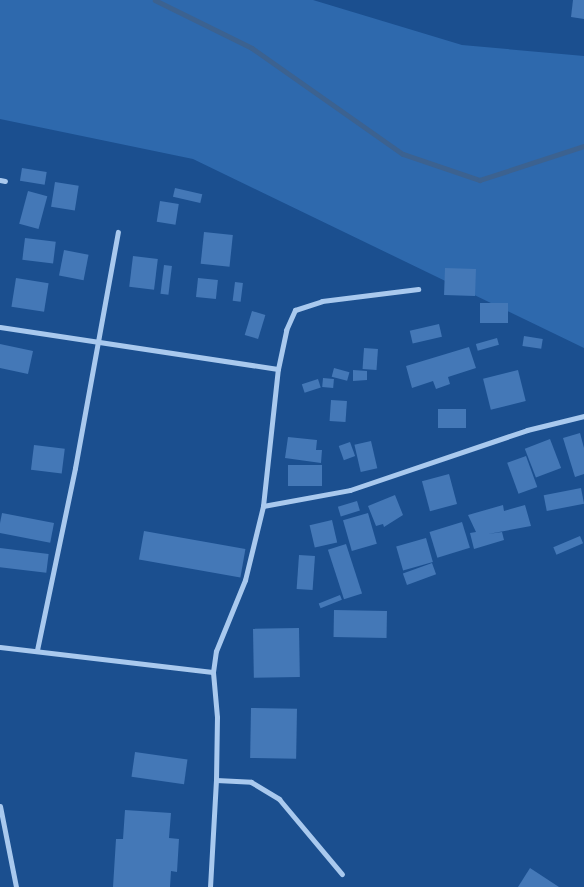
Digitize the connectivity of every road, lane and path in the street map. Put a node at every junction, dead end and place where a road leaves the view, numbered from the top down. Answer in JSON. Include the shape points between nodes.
{"nodes":[{"id":1,"x":118,"y":232,"type":"dead end"},
{"id":2,"x":418,"y":289,"type":"dead end"},
{"id":3,"x":0,"y":327,"type":"edge"},
{"id":4,"x":97,"y":340,"type":"junction"},
{"id":5,"x":278,"y":370,"type":"junction"},
{"id":6,"x":584,"y":416,"type":"edge"},
{"id":7,"x":264,"y":506,"type":"junction"},
{"id":8,"x":0,"y":647,"type":"edge"},
{"id":9,"x":37,"y":650,"type":"junction"},
{"id":10,"x":213,"y":672,"type":"junction"},
{"id":11,"x":216,"y":780,"type":"junction"},
{"id":12,"x":0,"y":806,"type":"edge"},
{"id":13,"x":342,"y":874,"type":"dead end"},
{"id":14,"x":16,"y":887,"type":"edge"},
{"id":15,"x":210,"y":887,"type":"edge"}],
"edges":[{"from":1,"to":4,"type":"street"},
{"from":2,"to":5,"type":"street","via":[[322,301],[295,310],[286,330]]},
{"from":3,"to":4,"type":"street"},
{"from":4,"to":5,"type":"street"},
{"from":4,"to":9,"type":"street","via":[[75,468]]},
{"from":5,"to":7,"type":"street"},
{"from":6,"to":7,"type":"street","via":[[527,430],[350,490]]},
{"from":7,"to":10,"type":"street","via":[[245,580],[216,651]]},
{"from":8,"to":9,"type":"street"},
{"from":9,"to":10,"type":"street"},
{"from":10,"to":11,"type":"street","via":[[217,717]]},
{"from":11,"to":13,"type":"street","via":[[251,782],[279,799]]},
{"from":11,"to":15,"type":"street"},
{"from":12,"to":14,"type":"street"}]}
